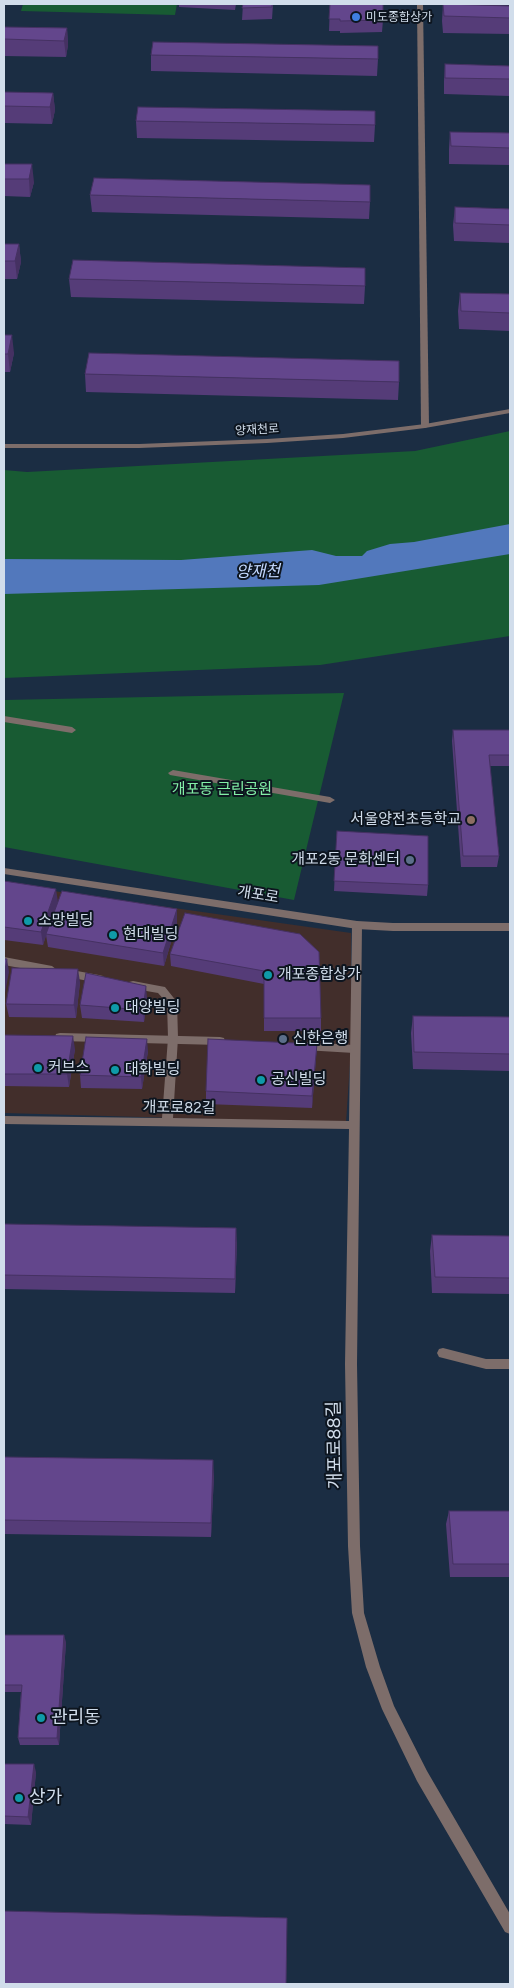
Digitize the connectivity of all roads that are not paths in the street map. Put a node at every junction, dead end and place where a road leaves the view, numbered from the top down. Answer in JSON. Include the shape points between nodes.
{"nodes":[{"id":1,"x":420,"y":4,"type":"edge"},
{"id":2,"x":510,"y":411,"type":"edge"},
{"id":3,"x":424,"y":426,"type":"junction"},
{"id":4,"x":4,"y":446,"type":"edge"},
{"id":5,"x":4,"y":719,"type":"edge"},
{"id":6,"x":72,"y":730,"type":"dead end"},
{"id":7,"x":173,"y":772,"type":"dead end"},
{"id":8,"x":330,"y":800,"type":"dead end"},
{"id":9,"x":4,"y":871,"type":"edge"},
{"id":10,"x":357,"y":925,"type":"junction"},
{"id":11,"x":510,"y":927,"type":"edge"},
{"id":12,"x":4,"y":961,"type":"edge"},
{"id":13,"x":54,"y":1036,"type":"edge"},
{"id":14,"x":173,"y":1038,"type":"junction"},
{"id":15,"x":230,"y":1042,"type":"edge"},
{"id":16,"x":297,"y":1046,"type":"edge"},
{"id":17,"x":354,"y":1049,"type":"junction"},
{"id":18,"x":4,"y":1120,"type":"edge"},
{"id":19,"x":167,"y":1123,"type":"junction"},
{"id":20,"x":353,"y":1126,"type":"junction"},
{"id":21,"x":443,"y":1353,"type":"dead end"},
{"id":22,"x":510,"y":1364,"type":"edge"},
{"id":23,"x":510,"y":1927,"type":"edge"}],
"edges":[{"from":1,"to":3,"type":"street"},
{"from":2,"to":3,"type":"street","name":"양재천로"},
{"from":3,"to":4,"type":"street","name":"양재천로","via":[[267,441],[139,446]]},
{"from":5,"to":6,"type":"street"},
{"from":7,"to":8,"type":"street"},
{"from":9,"to":10,"type":"street","name":"개포로"},
{"from":10,"to":11,"type":"street","name":"개포로"},
{"from":10,"to":17,"type":"street","name":"개포로88길"},
{"from":12,"to":14,"type":"street","via":[[161,990],[172,1002]]},
{"from":13,"to":14,"type":"street"},
{"from":14,"to":15,"type":"street"},
{"from":14,"to":19,"type":"street"},
{"from":16,"to":17,"type":"street"},
{"from":17,"to":20,"type":"street","name":"개포로88길"},
{"from":18,"to":19,"type":"street","name":"개포로82길"},
{"from":19,"to":20,"type":"street","name":"개포로82길"},
{"from":20,"to":23,"type":"street","name":"개포로88길","via":[[351,1364],[358,1613],[376,1676],[422,1776]]},
{"from":21,"to":22,"type":"street","via":[[486,1364]]}]}
